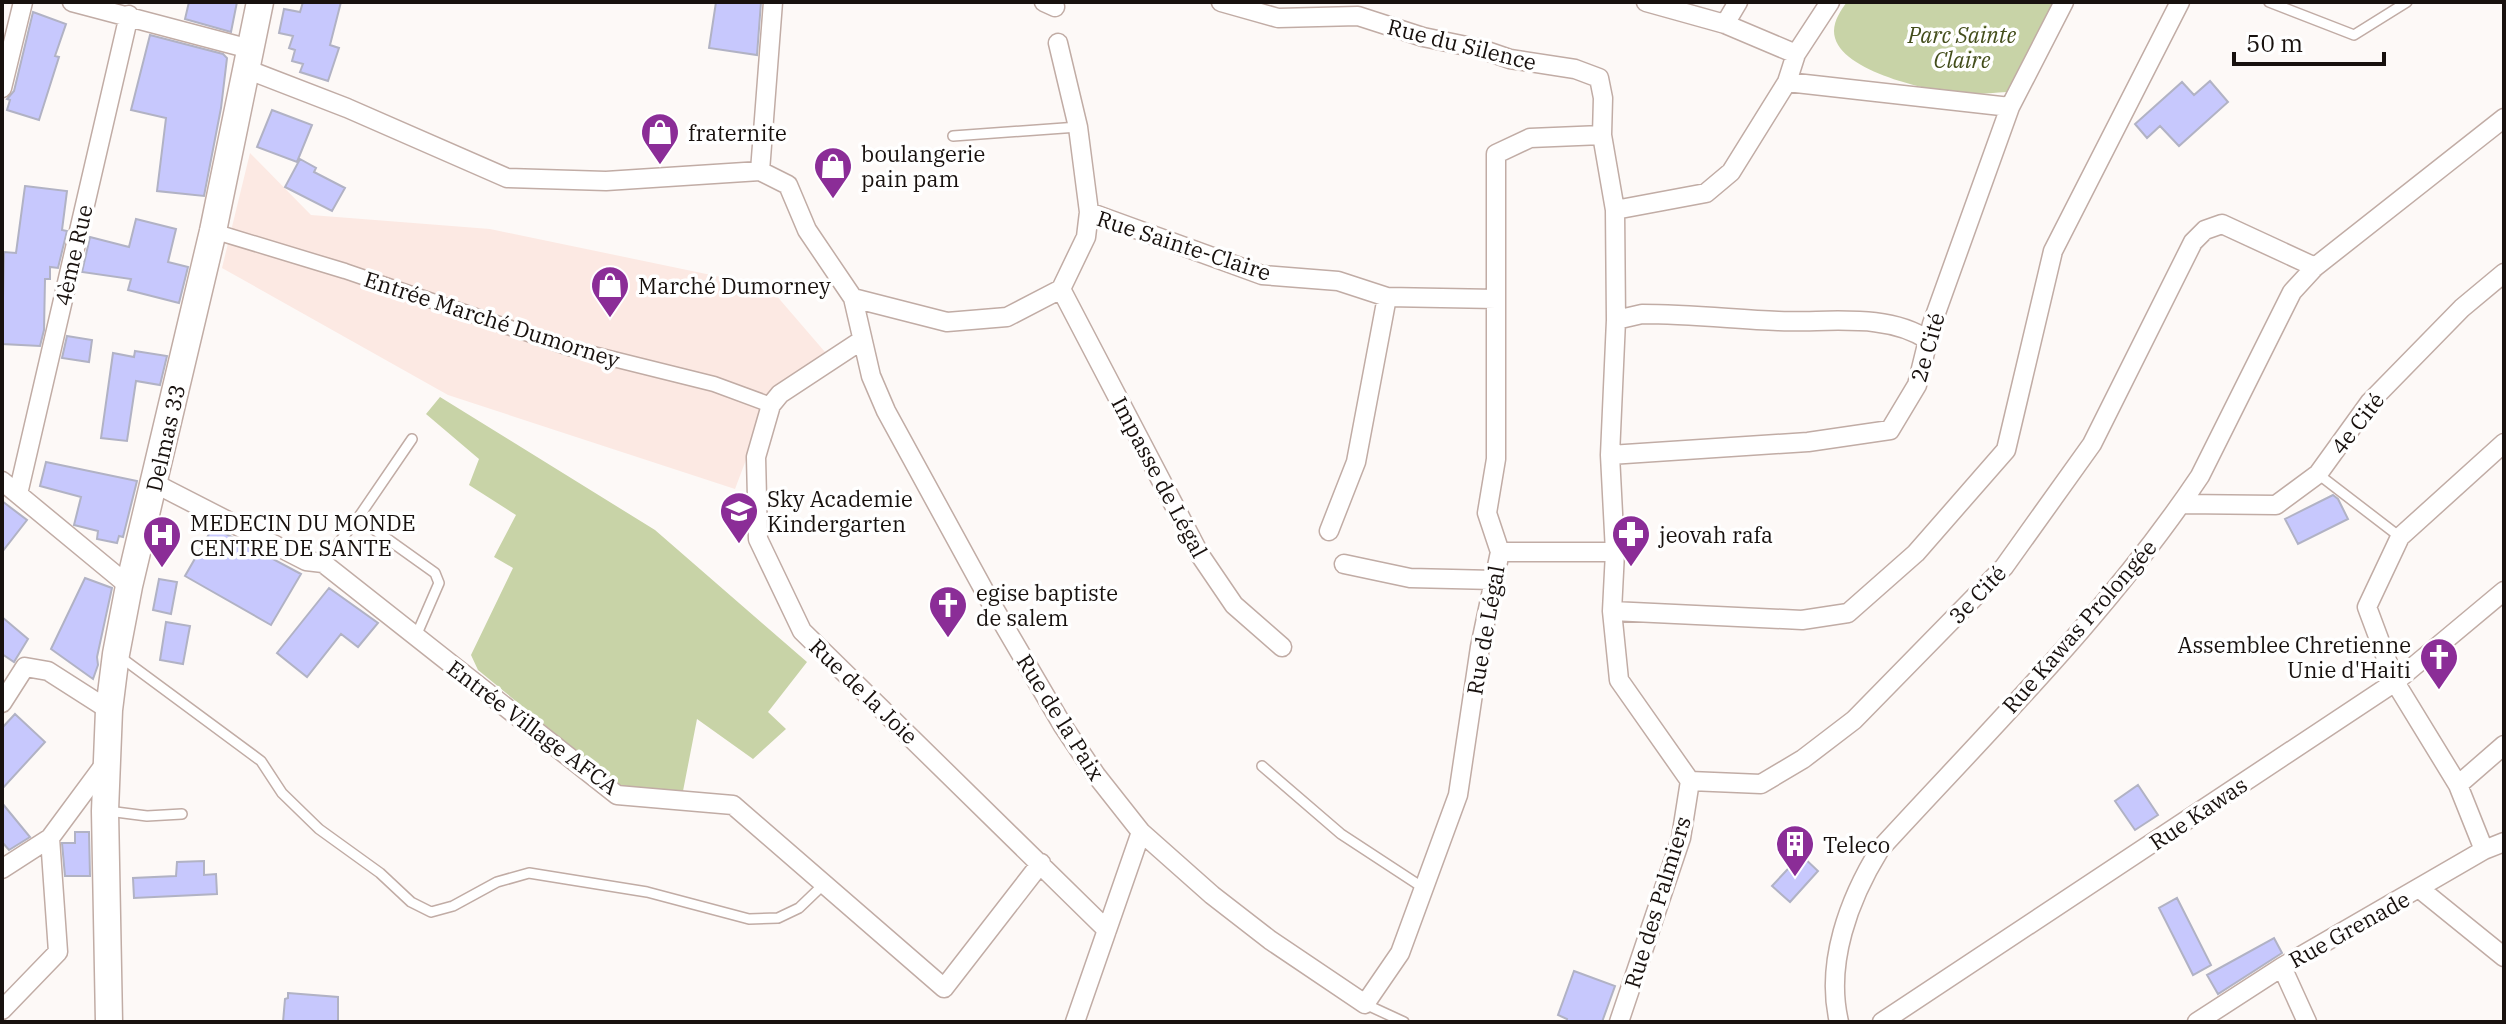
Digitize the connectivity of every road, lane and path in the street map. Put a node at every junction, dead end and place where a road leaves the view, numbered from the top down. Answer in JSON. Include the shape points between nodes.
{"nodes":[{"id":1,"x":23,"y":2,"type":"edge"},
{"id":2,"x":72,"y":2,"type":"edge"},
{"id":3,"x":260,"y":2,"type":"edge"},
{"id":4,"x":773,"y":2,"type":"edge"},
{"id":5,"x":1221,"y":2,"type":"edge"},
{"id":6,"x":1646,"y":2,"type":"edge"},
{"id":7,"x":1738,"y":2,"type":"edge"},
{"id":8,"x":1830,"y":2,"type":"edge"},
{"id":9,"x":2064,"y":2,"type":"edge"},
{"id":10,"x":2180,"y":2,"type":"edge"},
{"id":11,"x":2269,"y":2,"type":"edge"},
{"id":12,"x":2407,"y":2,"type":"edge"},
{"id":13,"x":129,"y":15,"type":"junction"},
{"id":14,"x":1725,"y":24,"type":"junction"},
{"id":15,"x":1058,"y":43,"type":"dead end"},
{"id":16,"x":1796,"y":54,"type":"junction"},
{"id":17,"x":248,"y":59,"type":"junction"},
{"id":18,"x":1787,"y":82,"type":"junction"},
{"id":19,"x":2,"y":88,"type":"edge"},
{"id":20,"x":2010,"y":107,"type":"junction"},
{"id":21,"x":2504,"y":118,"type":"edge"},
{"id":22,"x":1078,"y":127,"type":"junction"},
{"id":23,"x":1602,"y":135,"type":"junction"},
{"id":24,"x":953,"y":136,"type":"dead end"},
{"id":25,"x":760,"y":171,"type":"junction"},
{"id":26,"x":1614,"y":206,"type":"junction"},
{"id":27,"x":1089,"y":212,"type":"junction"},
{"id":28,"x":213,"y":231,"type":"junction"},
{"id":29,"x":2315,"y":267,"type":"junction"},
{"id":30,"x":2504,"y":273,"type":"edge"},
{"id":31,"x":1061,"y":289,"type":"junction"},
{"id":32,"x":1387,"y":297,"type":"junction"},
{"id":33,"x":853,"y":298,"type":"junction"},
{"id":34,"x":1496,"y":299,"type":"junction"},
{"id":35,"x":1616,"y":320,"type":"junction"},
{"id":36,"x":862,"y":340,"type":"junction"},
{"id":37,"x":1928,"y":340,"type":"junction"},
{"id":38,"x":771,"y":405,"type":"junction"},
{"id":39,"x":412,"y":439,"type":"dead end"},
{"id":40,"x":2504,"y":443,"type":"edge"},
{"id":41,"x":1610,"y":455,"type":"junction"},
{"id":42,"x":2318,"y":474,"type":"junction"},
{"id":43,"x":2,"y":481,"type":"edge"},
{"id":44,"x":154,"y":483,"type":"junction"},
{"id":45,"x":18,"y":494,"type":"junction"},
{"id":46,"x":2182,"y":504,"type":"junction"},
{"id":47,"x":358,"y":518,"type":"junction"},
{"id":48,"x":1329,"y":531,"type":"dead end"},
{"id":49,"x":2400,"y":537,"type":"junction"},
{"id":50,"x":1500,"y":552,"type":"junction"},
{"id":51,"x":1615,"y":552,"type":"junction"},
{"id":52,"x":323,"y":563,"type":"junction"},
{"id":53,"x":1344,"y":564,"type":"dead end"},
{"id":54,"x":1494,"y":580,"type":"junction"},
{"id":55,"x":129,"y":586,"type":"junction"},
{"id":56,"x":2504,"y":591,"type":"edge"},
{"id":57,"x":1612,"y":611,"type":"junction"},
{"id":58,"x":416,"y":636,"type":"junction"},
{"id":59,"x":1282,"y":647,"type":"dead end"},
{"id":60,"x":116,"y":654,"type":"junction"},
{"id":61,"x":2395,"y":682,"type":"junction"},
{"id":62,"x":2,"y":703,"type":"edge"},
{"id":63,"x":109,"y":710,"type":"junction"},
{"id":64,"x":2504,"y":745,"type":"edge"},
{"id":65,"x":108,"y":759,"type":"junction"},
{"id":66,"x":1262,"y":766,"type":"dead end"},
{"id":67,"x":1690,"y":781,"type":"junction"},
{"id":68,"x":2458,"y":785,"type":"junction"},
{"id":69,"x":105,"y":811,"type":"junction"},
{"id":70,"x":182,"y":814,"type":"dead end"},
{"id":71,"x":1141,"y":832,"type":"junction"},
{"id":72,"x":50,"y":838,"type":"junction"},
{"id":73,"x":2504,"y":842,"type":"edge"},
{"id":74,"x":2484,"y":850,"type":"junction"},
{"id":75,"x":1041,"y":863,"type":"junction"},
{"id":76,"x":2,"y":869,"type":"edge"},
{"id":77,"x":824,"y":884,"type":"junction"},
{"id":78,"x":1425,"y":889,"type":"junction"},
{"id":79,"x":2420,"y":889,"type":"junction"},
{"id":80,"x":1107,"y":930,"type":"junction"},
{"id":81,"x":2504,"y":957,"type":"edge"},
{"id":82,"x":2282,"y":967,"type":"junction"},
{"id":83,"x":1365,"y":1004,"type":"junction"},
{"id":84,"x":2,"y":1010,"type":"edge"},
{"id":85,"x":109,"y":1022,"type":"edge"},
{"id":86,"x":1075,"y":1022,"type":"edge"},
{"id":87,"x":1404,"y":1022,"type":"edge"},
{"id":88,"x":1619,"y":1022,"type":"edge"},
{"id":89,"x":1839,"y":1022,"type":"edge"},
{"id":90,"x":1883,"y":1022,"type":"edge"},
{"id":91,"x":2197,"y":1022,"type":"edge"},
{"id":92,"x":2307,"y":1022,"type":"edge"}],
"edges":[{"from":1,"to":19,"type":"street"},
{"from":2,"to":13,"type":"street"},
{"from":3,"to":17,"type":"main road","name":"Delmas 33"},
{"from":4,"to":25,"type":"street"},
{"from":5,"to":23,"type":"street","name":"Rue du Silence","via":[[1278,18],[1358,16],[1510,59],[1575,69],[1599,78]]},
{"from":6,"to":14,"type":"street"},
{"from":7,"to":14,"type":"street"},
{"from":8,"to":16,"type":"street"},
{"from":9,"to":20,"type":"street","name":"2e Cité"},
{"from":10,"to":57,"type":"street","via":[[2053,251],[2006,450],[1916,553],[1848,613],[1802,620]]},
{"from":11,"to":12,"type":"lane","via":[[2354,35]]},
{"from":13,"to":17,"type":"street"},
{"from":13,"to":45,"type":"street","name":"4ème Rue"},
{"from":14,"to":16,"type":"street"},
{"from":15,"to":22,"type":"street"},
{"from":16,"to":18,"type":"street"},
{"from":17,"to":25,"type":"street","via":[[507,178],[606,181]]},
{"from":17,"to":28,"type":"main road","name":"Delmas 33"},
{"from":18,"to":20,"type":"street"},
{"from":18,"to":26,"type":"street","via":[[1731,172],[1706,193]]},
{"from":20,"to":37,"type":"street","name":"2e Cité"},
{"from":21,"to":29,"type":"street","name":"Rue Kawas Prolongée"},
{"from":22,"to":24,"type":"lane"},
{"from":22,"to":27,"type":"street"},
{"from":23,"to":26,"type":"street"},
{"from":23,"to":34,"type":"street","name":"Rue de Légal","via":[[1530,138],[1496,154]]},
{"from":25,"to":33,"type":"street","via":[[788,185],[807,230]]},
{"from":26,"to":35,"type":"street"},
{"from":27,"to":31,"type":"street","name":"Rue Sainte-Claire","via":[[1086,237]]},
{"from":27,"to":32,"type":"street","name":"Rue Sainte-Claire","via":[[1262,275],[1338,281]]},
{"from":28,"to":38,"type":"street","name":"Entrée Marché Dumorney","via":[[569,348],[714,384]]},
{"from":28,"to":44,"type":"main road","name":"Delmas 33"},
{"from":29,"to":46,"type":"street","name":"Rue Kawas Prolongée","via":[[2292,292]]},
{"from":29,"to":67,"type":"street","name":"3e Cité","via":[[2222,224],[2205,230],[2193,242],[2092,444],[2004,567],[1854,720],[1803,759],[1761,784]]},
{"from":30,"to":42,"type":"street","name":"4e Cité","via":[[2370,402]]},
{"from":31,"to":33,"type":"street","via":[[1007,317],[947,322]]},
{"from":31,"to":59,"type":"street","name":"Impasse de Légal","via":[[1200,555],[1234,605]]},
{"from":32,"to":34,"type":"street","name":"Rue Sainte-Claire"},
{"from":32,"to":48,"type":"street","via":[[1356,462]]},
{"from":33,"to":36,"type":"street","name":"Rue de la Paix"},
{"from":34,"to":50,"type":"street","name":"Rue de Légal","via":[[1496,459],[1487,513]]},
{"from":35,"to":37,"type":"street","via":[[1642,314],[1872,321],[1910,328]]},
{"from":35,"to":41,"type":"street"},
{"from":36,"to":38,"type":"street"},
{"from":36,"to":71,"type":"street","name":"Rue de la Paix","via":[[886,411],[991,603],[1063,726]]},
{"from":37,"to":41,"type":"street","name":"2e Cité","via":[[1917,385],[1890,430],[1808,442]]},
{"from":38,"to":75,"type":"street","name":"Rue de la Joie","via":[[756,457],[758,539],[802,631]]},
{"from":39,"to":47,"type":"lane"},
{"from":40,"to":49,"type":"street"},
{"from":41,"to":51,"type":"street"},
{"from":42,"to":46,"type":"street","name":"4e Cité","via":[[2276,505]]},
{"from":42,"to":49,"type":"lane"},
{"from":43,"to":45,"type":"street"},
{"from":44,"to":52,"type":"street","name":"Entrée Village AFCA","via":[[306,561]]},
{"from":44,"to":55,"type":"main road","name":"Delmas 33"},
{"from":45,"to":55,"type":"street"},
{"from":46,"to":89,"type":"street","name":"Rue Kawas Prolongée","via":[[2105,604],[1880,849],[1847,916],[1837,963]]},
{"from":47,"to":52,"type":"lane"},
{"from":47,"to":58,"type":"lane","via":[[435,573],[439,583]]},
{"from":49,"to":61,"type":"street","via":[[2367,607]]},
{"from":50,"to":51,"type":"street"},
{"from":50,"to":54,"type":"street","name":"Rue de Légal"},
{"from":51,"to":57,"type":"street"},
{"from":52,"to":58,"type":"street","name":"Entrée Village AFCA"},
{"from":53,"to":54,"type":"street","via":[[1410,578]]},
{"from":54,"to":78,"type":"street","name":"Rue de Légal","via":[[1458,795]]},
{"from":55,"to":60,"type":"main road","name":"Delmas 33"},
{"from":56,"to":61,"type":"street","name":"Rue Kawas"},
{"from":57,"to":67,"type":"street","via":[[1619,680]]},
{"from":58,"to":77,"type":"street","name":"Entrée Village AFCA","via":[[617,795],[733,805]]},
{"from":60,"to":63,"type":"main road","name":"Delmas 33"},
{"from":60,"to":77,"type":"lane","via":[[261,761],[282,793],[319,829],[431,912],[529,873],[647,892],[749,919],[778,918],[799,908]]},
{"from":61,"to":68,"type":"street"},
{"from":61,"to":90,"type":"street","name":"Rue Kawas"},
{"from":62,"to":63,"type":"street","via":[[25,667],[48,671]]},
{"from":63,"to":65,"type":"main road","name":"Delmas 33"},
{"from":64,"to":68,"type":"street"},
{"from":65,"to":69,"type":"main road","name":"Delmas 33"},
{"from":65,"to":72,"type":"street"},
{"from":66,"to":78,"type":"lane","via":[[1341,834]]},
{"from":67,"to":88,"type":"street","name":"Rue des Palmiers","via":[[1681,838]]},
{"from":68,"to":74,"type":"street"},
{"from":69,"to":70,"type":"lane"},
{"from":69,"to":85,"type":"main road","name":"Delmas 33"},
{"from":71,"to":80,"type":"street"},
{"from":71,"to":83,"type":"street","name":"Rue de la Paix","via":[[1239,917]]},
{"from":72,"to":76,"type":"street"},
{"from":72,"to":84,"type":"street","via":[[58,952]]},
{"from":73,"to":74,"type":"street","name":"Rue Grenade"},
{"from":74,"to":79,"type":"street","name":"Rue Grenade"},
{"from":75,"to":77,"type":"street","name":"Entrée Village AFCA","via":[[944,988]]},
{"from":75,"to":80,"type":"street","name":"Rue de la Joie"},
{"from":78,"to":83,"type":"street","name":"Rue de Légal","via":[[1400,953]]},
{"from":79,"to":81,"type":"street"},
{"from":79,"to":82,"type":"street","name":"Rue Grenade"},
{"from":80,"to":86,"type":"street"},
{"from":82,"to":91,"type":"street","name":"Rue Grenade"},
{"from":82,"to":92,"type":"street"},
{"from":83,"to":87,"type":"lane"}]}
